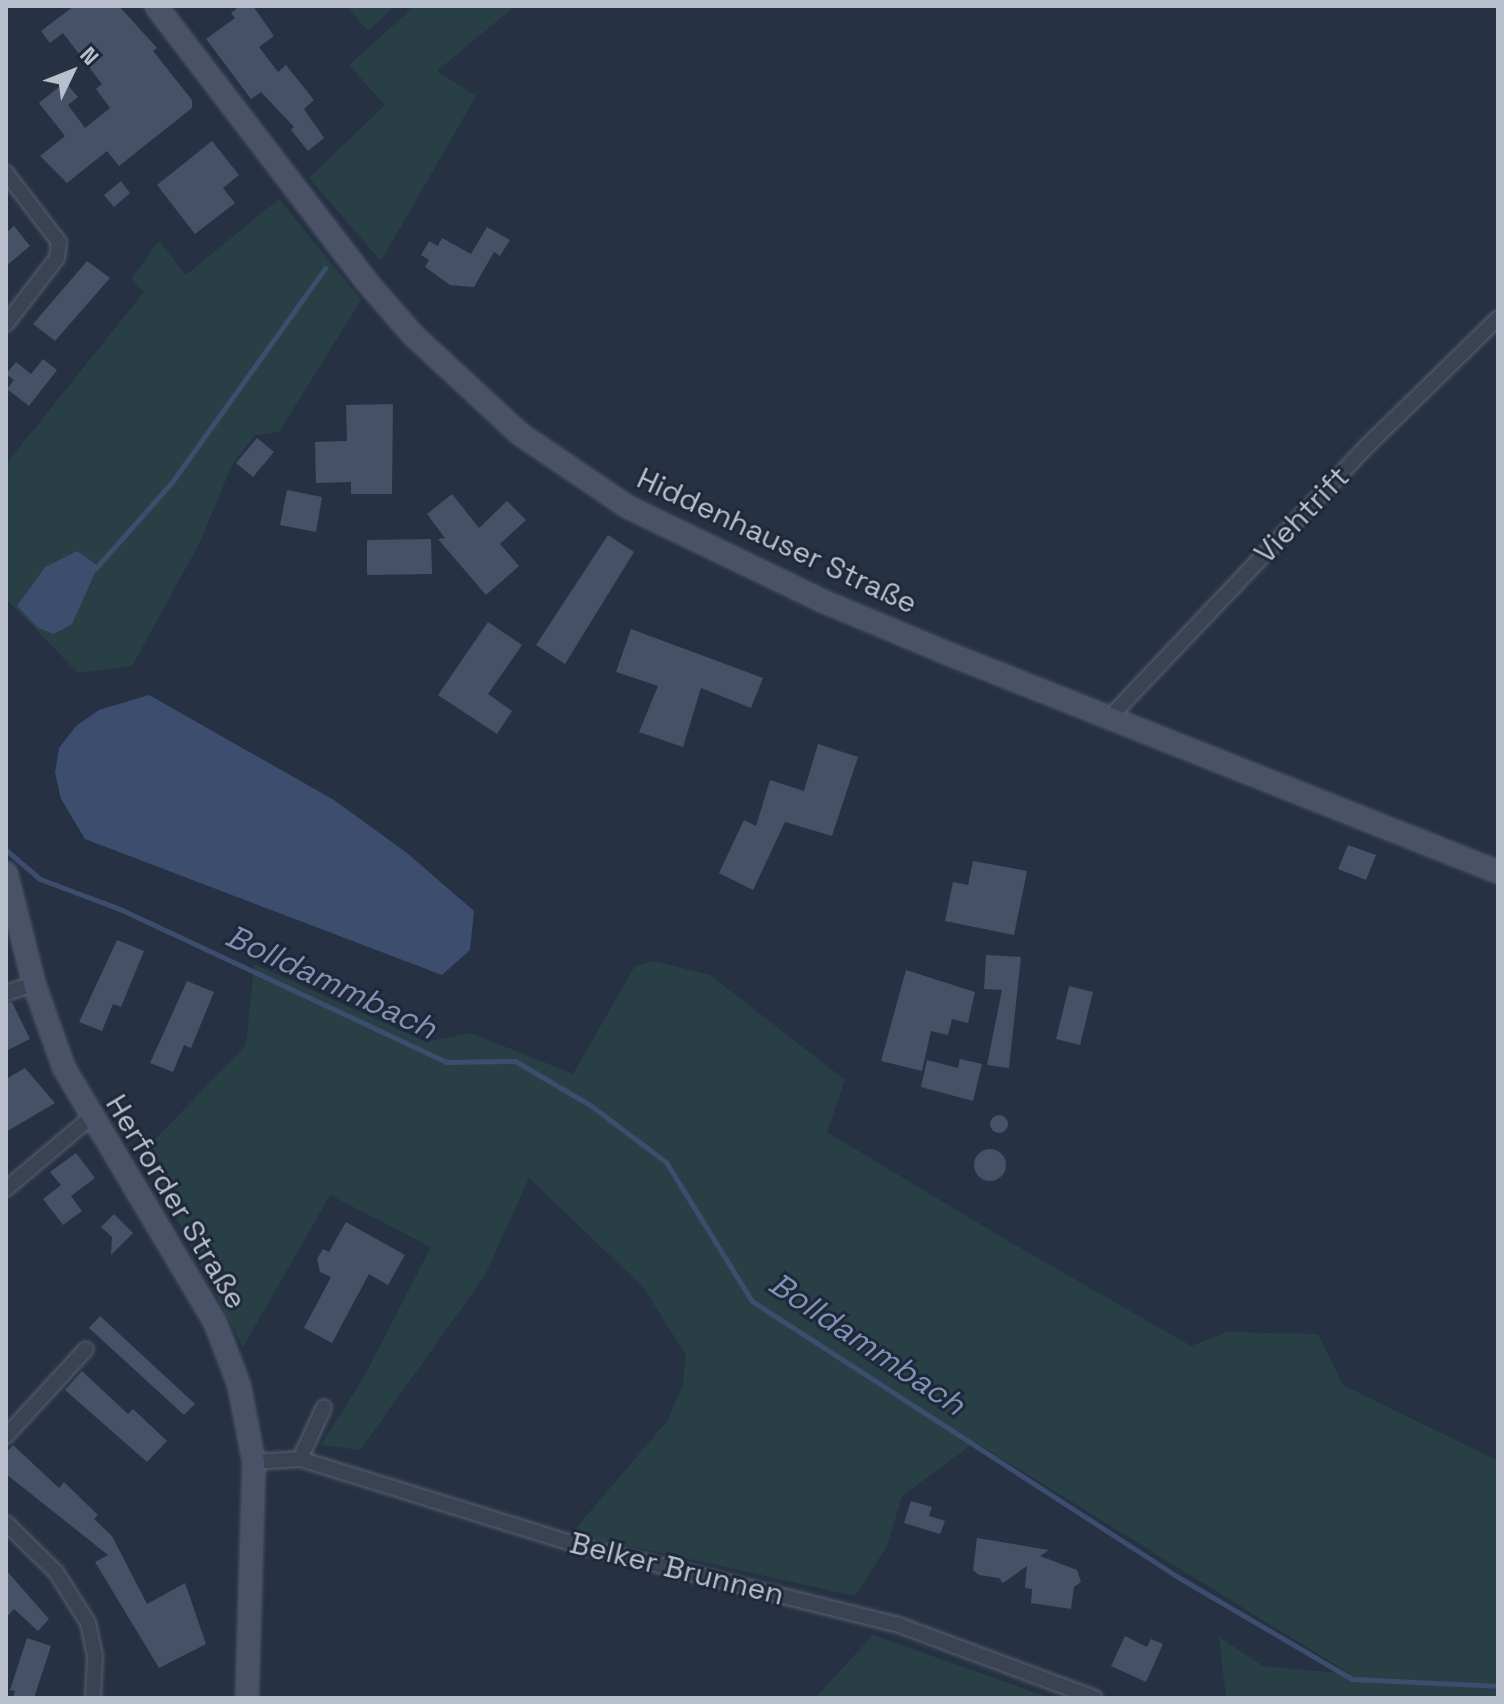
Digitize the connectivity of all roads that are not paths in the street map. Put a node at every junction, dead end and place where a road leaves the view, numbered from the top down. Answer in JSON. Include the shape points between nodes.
{"nodes":[{"id":1,"x":156,"y":6,"type":"edge"},
{"id":2,"x":6,"y":173,"type":"edge"},
{"id":3,"x":1498,"y":318,"type":"edge"},
{"id":4,"x":6,"y":324,"type":"edge"},
{"id":5,"x":1110,"y":717,"type":"junction"},
{"id":6,"x":1498,"y":872,"type":"edge"},
{"id":7,"x":9,"y":893,"type":"edge"},
{"id":8,"x":13,"y":936,"type":"edge"},
{"id":9,"x":34,"y":984,"type":"junction"},
{"id":10,"x":6,"y":993,"type":"edge"},
{"id":11,"x":90,"y":1118,"type":"junction"},
{"id":12,"x":6,"y":1189,"type":"edge"},
{"id":13,"x":86,"y":1349,"type":"dead end"},
{"id":14,"x":324,"y":1407,"type":"dead end"},
{"id":15,"x":6,"y":1436,"type":"edge"},
{"id":16,"x":300,"y":1459,"type":"junction"},
{"id":17,"x":254,"y":1462,"type":"junction"},
{"id":18,"x":6,"y":1523,"type":"edge"},
{"id":19,"x":93,"y":1698,"type":"edge"},
{"id":20,"x":247,"y":1698,"type":"edge"},
{"id":21,"x":1095,"y":1698,"type":"edge"}],
"edges":[{"from":1,"to":5,"type":"street","name":"Hiddenhauser Straße","via":[[376,293],[443,366],[520,434],[655,522],[820,600]]},
{"from":2,"to":4,"type":"street","via":[[59,242],[57,258]]},
{"from":3,"to":5,"type":"street","name":"Viehtrift","via":[[1369,444]]},
{"from":5,"to":6,"type":"street","name":"Hiddenhauser Straße"},
{"from":7,"to":8,"type":"street","name":"Herforder Straße"},
{"from":8,"to":9,"type":"street","name":"Herforder Straße"},
{"from":9,"to":10,"type":"street"},
{"from":9,"to":11,"type":"street","name":"Herforder Straße","via":[[64,1068]]},
{"from":11,"to":12,"type":"street"},
{"from":11,"to":17,"type":"street","name":"Herforder Straße","via":[[215,1322],[239,1385]]},
{"from":13,"to":15,"type":"street"},
{"from":14,"to":16,"type":"street"},
{"from":16,"to":17,"type":"street","name":"Belker Brunnen"},
{"from":16,"to":21,"type":"street","name":"Belker Brunnen","via":[[574,1544],[896,1624]]},
{"from":17,"to":20,"type":"street","name":"Herforder Straße"},
{"from":18,"to":19,"type":"street","via":[[56,1572],[88,1623],[95,1656]]}]}
